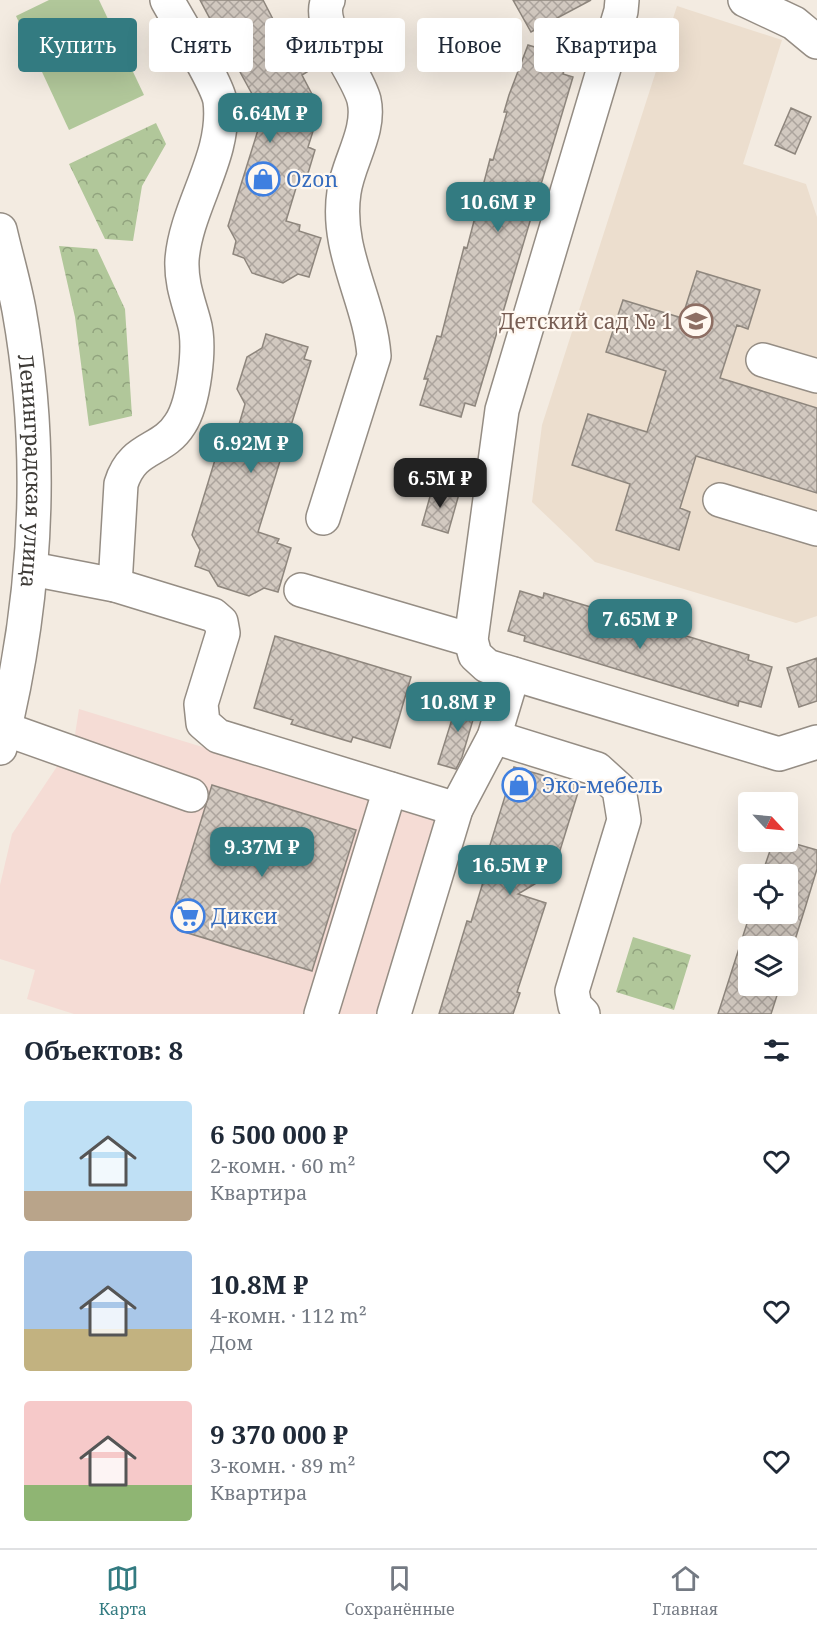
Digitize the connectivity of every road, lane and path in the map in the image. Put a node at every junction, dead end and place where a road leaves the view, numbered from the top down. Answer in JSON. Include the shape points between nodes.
{"nodes":[{"id":1,"x":167,"y":0,"type":"edge"},
{"id":2,"x":328,"y":0,"type":"edge"},
{"id":3,"x":622,"y":0,"type":"edge"},
{"id":4,"x":745,"y":0,"type":"edge"},
{"id":5,"x":817,"y":42,"type":"edge"},
{"id":6,"x":0,"y":230,"type":"edge"},
{"id":7,"x":9,"y":311,"type":"edge"},
{"id":8,"x":764,"y":360,"type":"dead end"},
{"id":9,"x":817,"y":376,"type":"edge"},
{"id":10,"x":720,"y":500,"type":"dead end"},
{"id":11,"x":323,"y":518,"type":"dead end"},
{"id":12,"x":817,"y":530,"type":"edge"},
{"id":13,"x":32,"y":569,"type":"junction"},
{"id":14,"x":115,"y":585,"type":"junction"},
{"id":15,"x":301,"y":590,"type":"dead end"},
{"id":16,"x":471,"y":640,"type":"junction"},
{"id":17,"x":513,"y":674,"type":"junction"},
{"id":18,"x":494,"y":737,"type":"junction"},
{"id":19,"x":2,"y":738,"type":"edge"},
{"id":20,"x":817,"y":742,"type":"edge"},
{"id":21,"x":390,"y":789,"type":"junction"},
{"id":22,"x":191,"y":795,"type":"dead end"},
{"id":23,"x":456,"y":809,"type":"junction"},
{"id":24,"x":321,"y":1014,"type":"edge"},
{"id":25,"x":394,"y":1014,"type":"edge"},
{"id":26,"x":583,"y":1014,"type":"edge"}],
"edges":[{"from":1,"to":14,"type":"street","via":[[219,98],[222,123],[183,252],[181,276],[198,351],[191,392],[180,424],[126,468],[121,484]]},
{"from":2,"to":11,"type":"street","via":[[325,18],[364,99],[366,118],[344,191],[342,214],[344,245],[372,334],[374,356]]},
{"from":3,"to":16,"type":"street","via":[[502,410]]},
{"from":4,"to":5,"type":"street","via":[[794,23]]},
{"from":6,"to":7,"type":"street","name":"Ленинградская улица"},
{"from":7,"to":13,"type":"street","name":"Ленинградская улица","via":[[29,391]]},
{"from":8,"to":9,"type":"street"},
{"from":10,"to":12,"type":"street"},
{"from":13,"to":14,"type":"street"},
{"from":13,"to":19,"type":"street","name":"Ленинградская улица","via":[[18,674]]},
{"from":14,"to":21,"type":"street","via":[[213,615],[221,622],[223,633],[201,704],[203,723],[218,736]]},
{"from":15,"to":16,"type":"street"},
{"from":16,"to":17,"type":"street","via":[[475,654],[487,666]]},
{"from":17,"to":18,"type":"street"},
{"from":17,"to":20,"type":"street","via":[[779,754]]},
{"from":18,"to":23,"type":"street"},
{"from":18,"to":26,"type":"street","via":[[597,769],[620,789],[624,819],[572,991],[575,1006]]},
{"from":19,"to":22,"type":"street"},
{"from":21,"to":23,"type":"street"},
{"from":21,"to":24,"type":"street"},
{"from":23,"to":25,"type":"street"}]}
